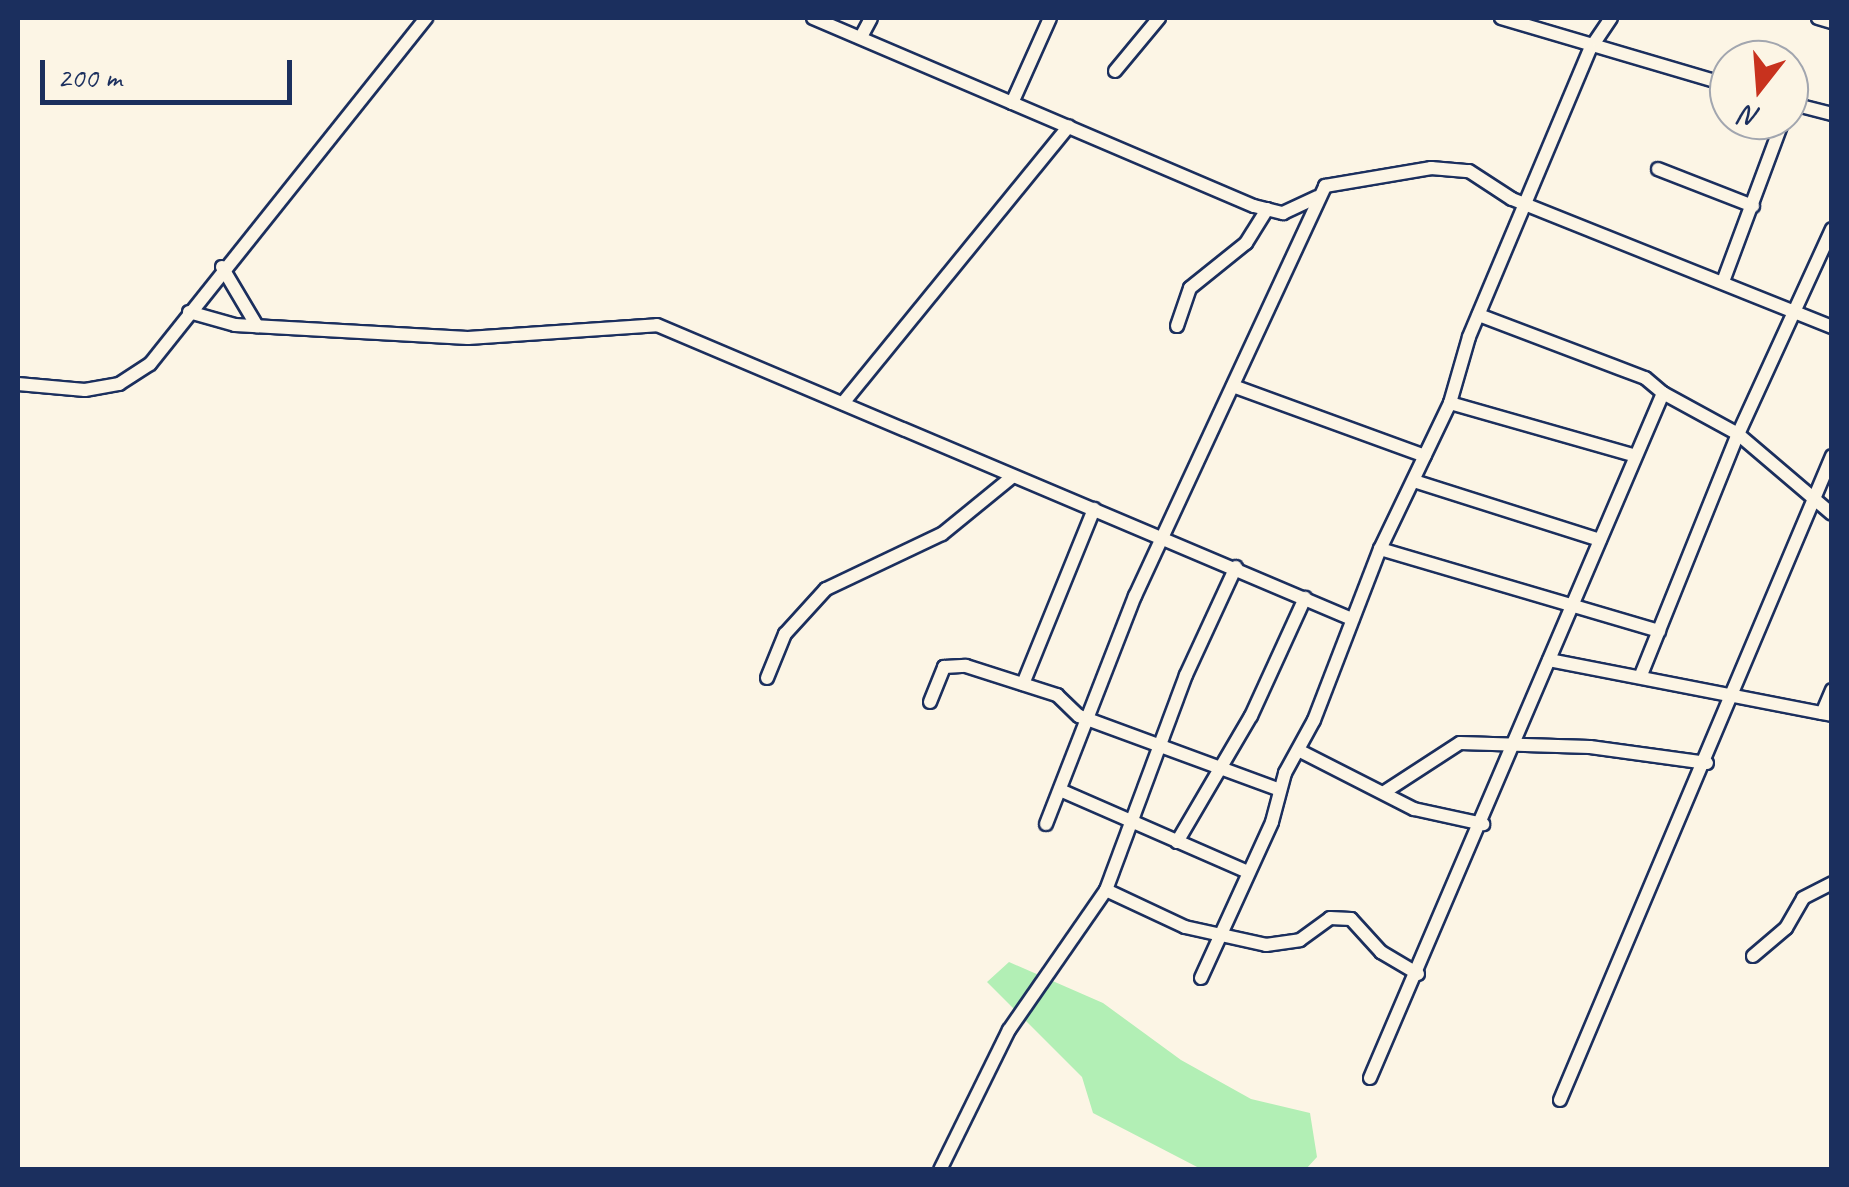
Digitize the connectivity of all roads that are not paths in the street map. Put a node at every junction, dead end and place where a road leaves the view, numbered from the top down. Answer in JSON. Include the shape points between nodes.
{"nodes":[{"id":1,"x":426,"y":18,"type":"edge"},
{"id":2,"x":813,"y":18,"type":"edge"},
{"id":3,"x":871,"y":18,"type":"edge"},
{"id":4,"x":1050,"y":18,"type":"edge"},
{"id":5,"x":1159,"y":18,"type":"edge"},
{"id":6,"x":1500,"y":18,"type":"edge"},
{"id":7,"x":1611,"y":18,"type":"edge"},
{"id":8,"x":1818,"y":18,"type":"edge"},
{"id":9,"x":1832,"y":22,"type":"edge"},
{"id":10,"x":861,"y":37,"type":"junction"},
{"id":11,"x":1590,"y":49,"type":"junction"},
{"id":12,"x":1115,"y":71,"type":"dead end"},
{"id":13,"x":1709,"y":80,"type":"edge"},
{"id":14,"x":1012,"y":103,"type":"junction"},
{"id":15,"x":1069,"y":126,"type":"junction"},
{"id":16,"x":1775,"y":140,"type":"edge"},
{"id":17,"x":1658,"y":169,"type":"dead end"},
{"id":18,"x":1318,"y":197,"type":"junction"},
{"id":19,"x":1526,"y":202,"type":"junction"},
{"id":20,"x":1753,"y":206,"type":"junction"},
{"id":21,"x":1266,"y":210,"type":"junction"},
{"id":22,"x":1832,"y":229,"type":"edge"},
{"id":23,"x":222,"y":266,"type":"junction"},
{"id":24,"x":1724,"y":279,"type":"junction"},
{"id":25,"x":1794,"y":310,"type":"junction"},
{"id":26,"x":189,"y":312,"type":"junction"},
{"id":27,"x":1478,"y":315,"type":"junction"},
{"id":28,"x":257,"y":326,"type":"junction"},
{"id":29,"x":1177,"y":326,"type":"dead end"},
{"id":30,"x":1832,"y":327,"type":"edge"},
{"id":31,"x":18,"y":384,"type":"edge"},
{"id":32,"x":1233,"y":386,"type":"junction"},
{"id":33,"x":1663,"y":393,"type":"junction"},
{"id":34,"x":843,"y":403,"type":"junction"},
{"id":35,"x":1450,"y":403,"type":"junction"},
{"id":36,"x":1738,"y":434,"type":"junction"},
{"id":37,"x":1633,"y":455,"type":"junction"},
{"id":38,"x":1425,"y":456,"type":"junction"},
{"id":39,"x":1832,"y":456,"type":"edge"},
{"id":40,"x":1012,"y":477,"type":"junction"},
{"id":41,"x":1414,"y":481,"type":"junction"},
{"id":42,"x":1813,"y":499,"type":"junction"},
{"id":43,"x":1094,"y":509,"type":"junction"},
{"id":44,"x":1832,"y":514,"type":"edge"},
{"id":45,"x":1165,"y":540,"type":"junction"},
{"id":46,"x":1600,"y":540,"type":"junction"},
{"id":47,"x":1380,"y":549,"type":"junction"},
{"id":48,"x":1236,"y":567,"type":"junction"},
{"id":49,"x":1305,"y":598,"type":"junction"},
{"id":50,"x":1574,"y":608,"type":"junction"},
{"id":51,"x":1352,"y":619,"type":"junction"},
{"id":52,"x":1659,"y":631,"type":"junction"},
{"id":53,"x":1549,"y":660,"type":"junction"},
{"id":54,"x":1641,"y":675,"type":"junction"},
{"id":55,"x":767,"y":678,"type":"dead end"},
{"id":56,"x":1023,"y":684,"type":"junction"},
{"id":57,"x":1832,"y":690,"type":"edge"},
{"id":58,"x":1731,"y":691,"type":"junction"},
{"id":59,"x":930,"y":702,"type":"dead end"},
{"id":60,"x":1827,"y":714,"type":"edge"},
{"id":61,"x":1090,"y":718,"type":"junction"},
{"id":62,"x":1516,"y":743,"type":"junction"},
{"id":63,"x":1158,"y":746,"type":"junction"},
{"id":64,"x":1300,"y":750,"type":"junction"},
{"id":65,"x":1707,"y":763,"type":"junction"},
{"id":66,"x":1219,"y":768,"type":"junction"},
{"id":67,"x":1060,"y":790,"type":"junction"},
{"id":68,"x":1280,"y":790,"type":"junction"},
{"id":69,"x":1386,"y":791,"type":"junction"},
{"id":70,"x":1134,"y":822,"type":"junction"},
{"id":71,"x":1046,"y":824,"type":"dead end"},
{"id":72,"x":1483,"y":824,"type":"junction"},
{"id":73,"x":1177,"y":842,"type":"junction"},
{"id":74,"x":1248,"y":872,"type":"junction"},
{"id":75,"x":1832,"y":883,"type":"edge"},
{"id":76,"x":1106,"y":890,"type":"junction"},
{"id":77,"x":1223,"y":936,"type":"junction"},
{"id":78,"x":1753,"y":956,"type":"dead end"},
{"id":79,"x":1418,"y":974,"type":"junction"},
{"id":80,"x":1200,"y":978,"type":"dead end"},
{"id":81,"x":1370,"y":1078,"type":"dead end"},
{"id":82,"x":1560,"y":1100,"type":"dead end"},
{"id":83,"x":940,"y":1170,"type":"edge"}],
"edges":[{"from":1,"to":23,"type":"street"},
{"from":2,"to":10,"type":"street"},
{"from":3,"to":10,"type":"street"},
{"from":4,"to":14,"type":"street"},
{"from":5,"to":12,"type":"street"},
{"from":6,"to":11,"type":"street"},
{"from":7,"to":11,"type":"street"},
{"from":8,"to":9,"type":"street"},
{"from":10,"to":14,"type":"street"},
{"from":11,"to":13,"type":"street"},
{"from":11,"to":19,"type":"street"},
{"from":14,"to":15,"type":"street"},
{"from":15,"to":21,"type":"street"},
{"from":15,"to":34,"type":"street"},
{"from":16,"to":20,"type":"street"},
{"from":17,"to":20,"type":"street"},
{"from":18,"to":19,"type":"street","via":[[1325,186],[1347,179],[1455,167]]},
{"from":18,"to":21,"type":"street","via":[[1283,213]]},
{"from":18,"to":32,"type":"street"},
{"from":19,"to":24,"type":"street"},
{"from":19,"to":27,"type":"street"},
{"from":20,"to":24,"type":"street"},
{"from":21,"to":29,"type":"street","via":[[1246,243],[1190,288]]},
{"from":22,"to":25,"type":"street"},
{"from":23,"to":26,"type":"street"},
{"from":23,"to":28,"type":"street"},
{"from":24,"to":25,"type":"street"},
{"from":25,"to":30,"type":"street"},
{"from":25,"to":36,"type":"street"},
{"from":26,"to":28,"type":"street"},
{"from":26,"to":31,"type":"street","via":[[168,345],[119,384],[56,390]]},
{"from":27,"to":33,"type":"street","via":[[1645,378]]},
{"from":27,"to":35,"type":"street"},
{"from":28,"to":34,"type":"street","via":[[468,338],[634,321],[680,332]]},
{"from":32,"to":38,"type":"street"},
{"from":32,"to":45,"type":"street"},
{"from":33,"to":36,"type":"street"},
{"from":33,"to":37,"type":"street"},
{"from":34,"to":40,"type":"street"},
{"from":35,"to":37,"type":"street"},
{"from":35,"to":38,"type":"street"},
{"from":36,"to":42,"type":"street"},
{"from":36,"to":52,"type":"street"},
{"from":37,"to":46,"type":"street"},
{"from":38,"to":41,"type":"street"},
{"from":39,"to":42,"type":"street"},
{"from":40,"to":43,"type":"street"},
{"from":40,"to":55,"type":"street","via":[[942,534],[826,589],[785,634]]},
{"from":41,"to":46,"type":"street"},
{"from":41,"to":47,"type":"street"},
{"from":42,"to":44,"type":"street"},
{"from":42,"to":58,"type":"street"},
{"from":43,"to":45,"type":"street"},
{"from":43,"to":56,"type":"street"},
{"from":45,"to":48,"type":"street"},
{"from":45,"to":61,"type":"street"},
{"from":46,"to":50,"type":"street"},
{"from":47,"to":50,"type":"street"},
{"from":47,"to":51,"type":"street"},
{"from":48,"to":49,"type":"street"},
{"from":48,"to":63,"type":"street"},
{"from":49,"to":51,"type":"street"},
{"from":49,"to":66,"type":"street"},
{"from":50,"to":52,"type":"street"},
{"from":50,"to":53,"type":"street"},
{"from":51,"to":64,"type":"street"},
{"from":52,"to":54,"type":"street"},
{"from":53,"to":54,"type":"street"},
{"from":53,"to":62,"type":"street"},
{"from":54,"to":58,"type":"street"},
{"from":56,"to":59,"type":"street","via":[[948,665]]},
{"from":56,"to":61,"type":"street","via":[[1057,695]]},
{"from":57,"to":60,"type":"street"},
{"from":58,"to":60,"type":"street"},
{"from":58,"to":65,"type":"street"},
{"from":61,"to":63,"type":"street"},
{"from":61,"to":67,"type":"street"},
{"from":62,"to":65,"type":"street"},
{"from":62,"to":69,"type":"street","via":[[1460,743]]},
{"from":62,"to":72,"type":"street"},
{"from":63,"to":66,"type":"street"},
{"from":63,"to":70,"type":"street"},
{"from":64,"to":68,"type":"street"},
{"from":64,"to":69,"type":"street"},
{"from":65,"to":82,"type":"street"},
{"from":66,"to":68,"type":"street"},
{"from":66,"to":73,"type":"street"},
{"from":67,"to":70,"type":"street"},
{"from":67,"to":71,"type":"street"},
{"from":68,"to":74,"type":"street"},
{"from":69,"to":72,"type":"street","via":[[1424,812]]},
{"from":70,"to":73,"type":"street"},
{"from":70,"to":76,"type":"street"},
{"from":72,"to":79,"type":"street"},
{"from":73,"to":74,"type":"street"},
{"from":74,"to":77,"type":"street"},
{"from":75,"to":78,"type":"street","via":[[1803,898],[1786,928]]},
{"from":76,"to":77,"type":"street","via":[[1184,927]]},
{"from":76,"to":83,"type":"street","via":[[1008,1030]]},
{"from":77,"to":79,"type":"street","via":[[1277,946],[1300,940],[1330,918],[1351,919],[1382,952]]},
{"from":77,"to":80,"type":"street"},
{"from":79,"to":81,"type":"street"}]}
